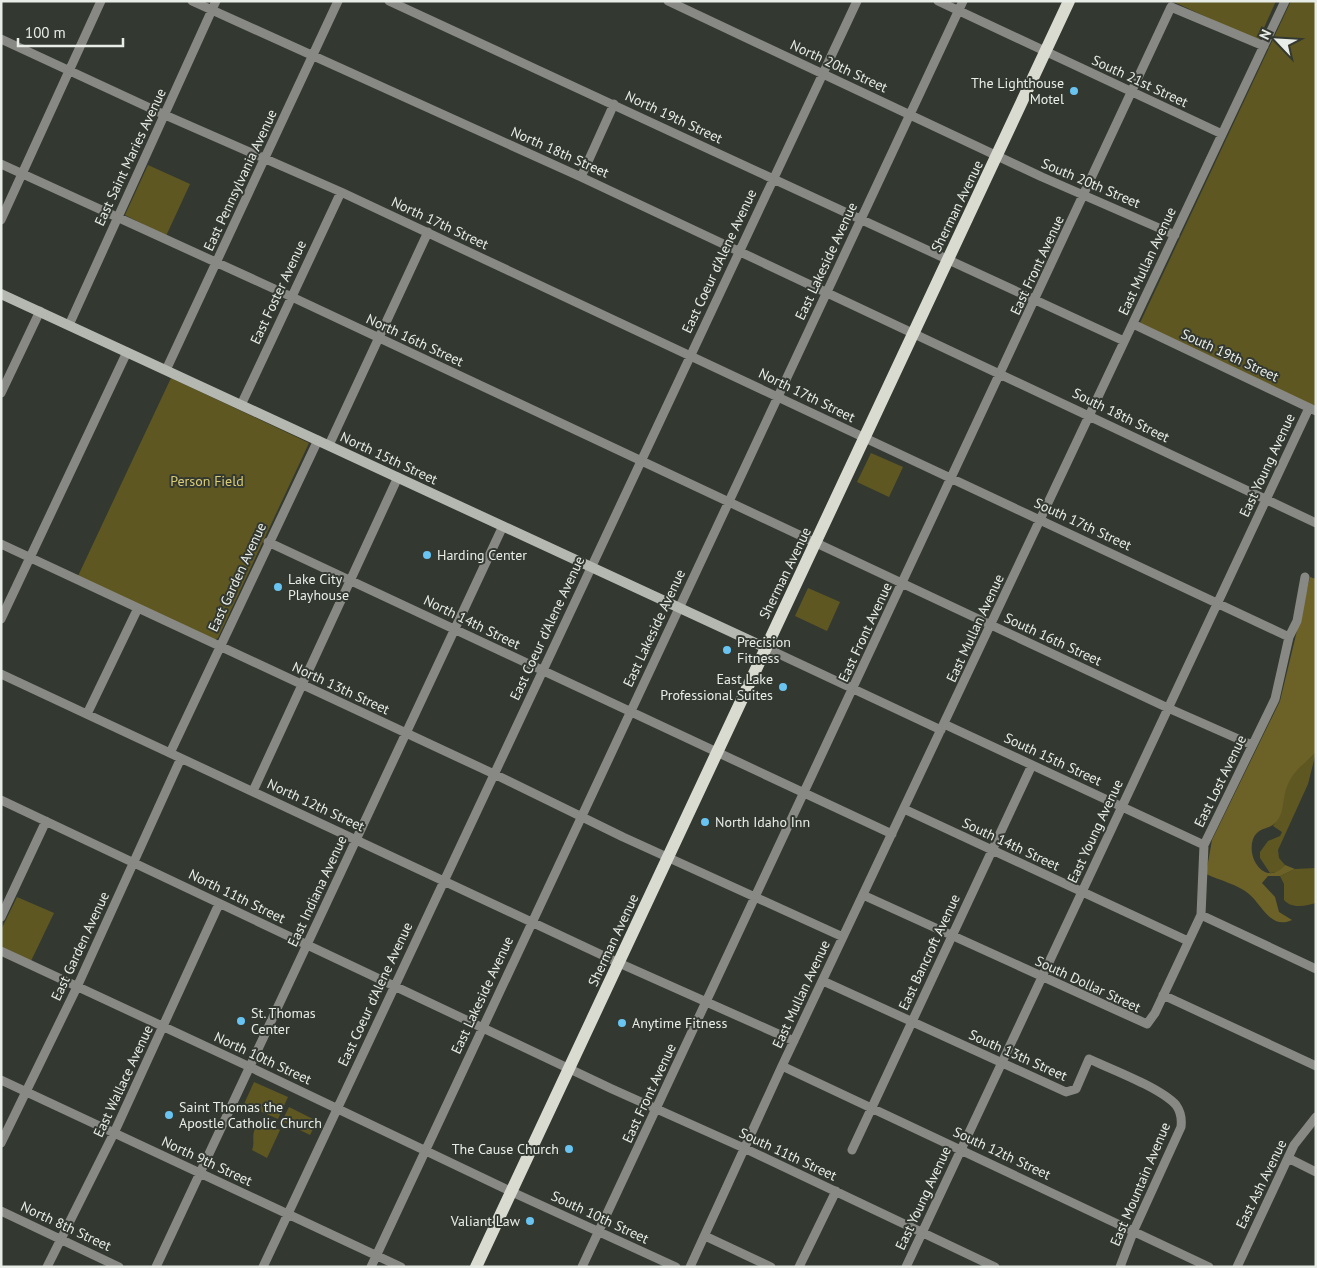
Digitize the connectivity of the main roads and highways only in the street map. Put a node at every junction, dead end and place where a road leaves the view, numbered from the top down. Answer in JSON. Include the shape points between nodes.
{"nodes":[{"id":1,"x":1069,"y":1,"type":"edge"},
{"id":2,"x":1,"y":294,"type":"edge"},
{"id":3,"x":766,"y":648,"type":"junction"},
{"id":4,"x":476,"y":1267,"type":"edge"}],
"edges":[{"from":1,"to":3,"type":"main road","name":"Sherman Avenue"},
{"from":2,"to":3,"type":"main road","name":"North 15th Street"},
{"from":3,"to":4,"type":"main road","name":"Sherman Avenue"}]}
